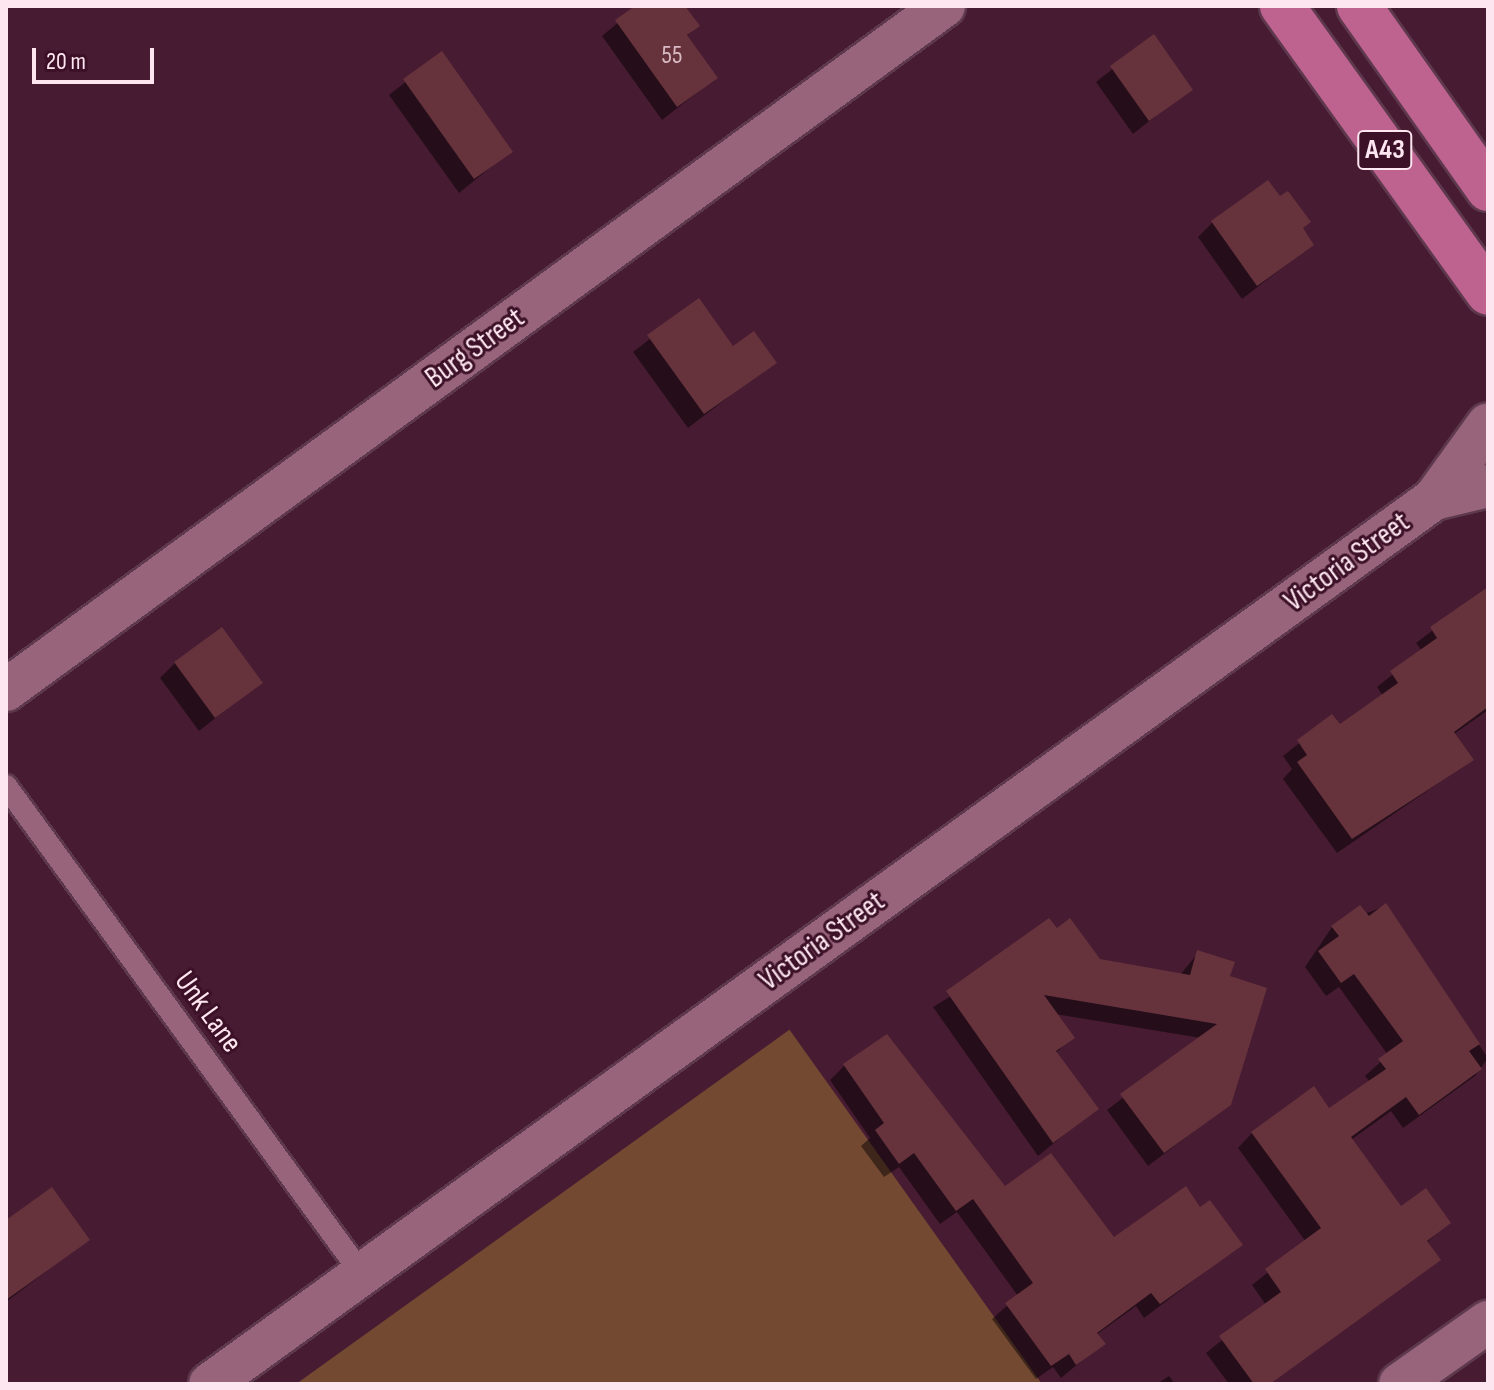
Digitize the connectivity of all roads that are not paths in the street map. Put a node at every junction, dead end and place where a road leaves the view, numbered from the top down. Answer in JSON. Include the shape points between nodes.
{"nodes":[{"id":1,"x":944,"y":6,"type":"edge"},
{"id":2,"x":1282,"y":6,"type":"edge"},
{"id":3,"x":1359,"y":6,"type":"edge"},
{"id":4,"x":1488,"y":189,"type":"edge"},
{"id":5,"x":1488,"y":293,"type":"edge"},
{"id":6,"x":1488,"y":424,"type":"edge"},
{"id":7,"x":1488,"y":486,"type":"edge"},
{"id":8,"x":1434,"y":499,"type":"junction"},
{"id":9,"x":6,"y":690,"type":"edge"},
{"id":10,"x":6,"y":786,"type":"edge"},
{"id":11,"x":362,"y":1274,"type":"junction"},
{"id":12,"x":1488,"y":1322,"type":"edge"},
{"id":13,"x":210,"y":1384,"type":"edge"},
{"id":14,"x":1400,"y":1384,"type":"edge"}],
"edges":[{"from":1,"to":9,"type":"street","name":"Burg Street"},
{"from":2,"to":5,"type":"highway","number":"A43"},
{"from":3,"to":4,"type":"highway","number":"A43"},
{"from":6,"to":8,"type":"street","name":"Victoria Street"},
{"from":7,"to":8,"type":"street","name":"Victoria Street"},
{"from":8,"to":11,"type":"street","name":"Victoria Street"},
{"from":10,"to":11,"type":"lane","name":"Unk Lane"},
{"from":11,"to":13,"type":"street","name":"Victoria Street"},
{"from":12,"to":14,"type":"street"}]}
